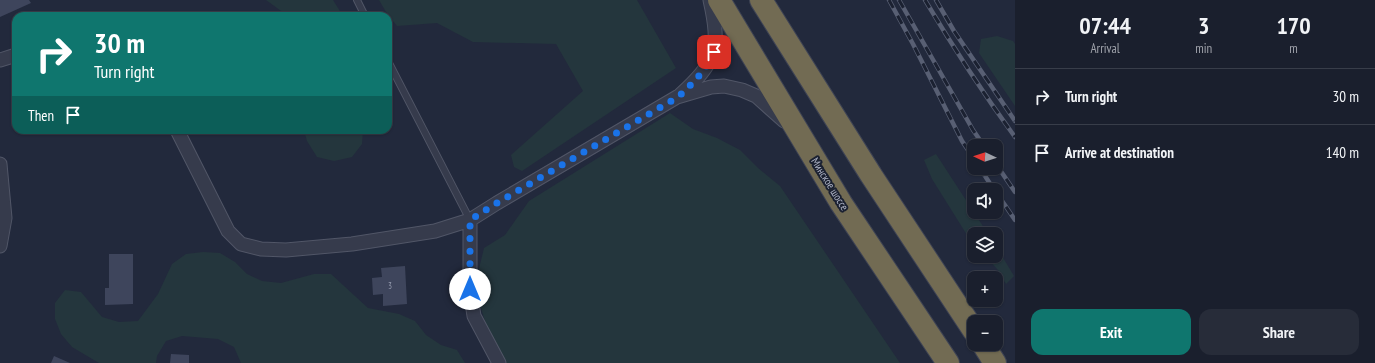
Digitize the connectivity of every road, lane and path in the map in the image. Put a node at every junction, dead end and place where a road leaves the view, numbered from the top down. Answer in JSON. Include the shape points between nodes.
{"nodes":[{"id":1,"x":357,"y":0,"type":"edge"},
{"id":2,"x":710,"y":0,"type":"edge"},
{"id":3,"x":719,"y":0,"type":"edge"},
{"id":4,"x":761,"y":0,"type":"edge"},
{"id":5,"x":363,"y":12,"type":"edge"},
{"id":6,"x":12,"y":56,"type":"edge"},
{"id":7,"x":0,"y":60,"type":"edge"},
{"id":8,"x":392,"y":69,"type":"edge"},
{"id":9,"x":678,"y":97,"type":"junction"},
{"id":10,"x":179,"y":134,"type":"edge"},
{"id":11,"x":802,"y":137,"type":"junction"},
{"id":12,"x":0,"y":164,"type":"edge"},
{"id":13,"x":470,"y":220,"type":"junction"},
{"id":14,"x":0,"y":246,"type":"edge"},
{"id":15,"x":967,"y":320,"type":"edge"},
{"id":16,"x":987,"y":351,"type":"edge"},
{"id":17,"x":499,"y":363,"type":"edge"},
{"id":18,"x":948,"y":363,"type":"edge"},
{"id":19,"x":995,"y":363,"type":"edge"}],
"edges":[{"from":1,"to":5,"type":"lane"},
{"from":2,"to":9,"type":"street","via":[[714,16],[714,52],[704,71]]},
{"from":3,"to":11,"type":"highway","name":"Минское шоссе"},
{"from":4,"to":15,"type":"highway","via":[[870,175]]},
{"from":6,"to":7,"type":"street"},
{"from":8,"to":13,"type":"lane"},
{"from":9,"to":11,"type":"street","via":[[711,87],[724,86],[742,90],[756,96]]},
{"from":9,"to":13,"type":"street"},
{"from":10,"to":13,"type":"street","via":[[228,231],[241,244],[261,249],[286,250],[352,244],[435,231]]},
{"from":11,"to":18,"type":"highway","name":"Минское шоссе","via":[[841,203]]},
{"from":12,"to":14,"type":"street","via":[[5,218]]},
{"from":13,"to":17,"type":"street","via":[[470,289],[474,316]]},
{"from":16,"to":19,"type":"highway"}]}
